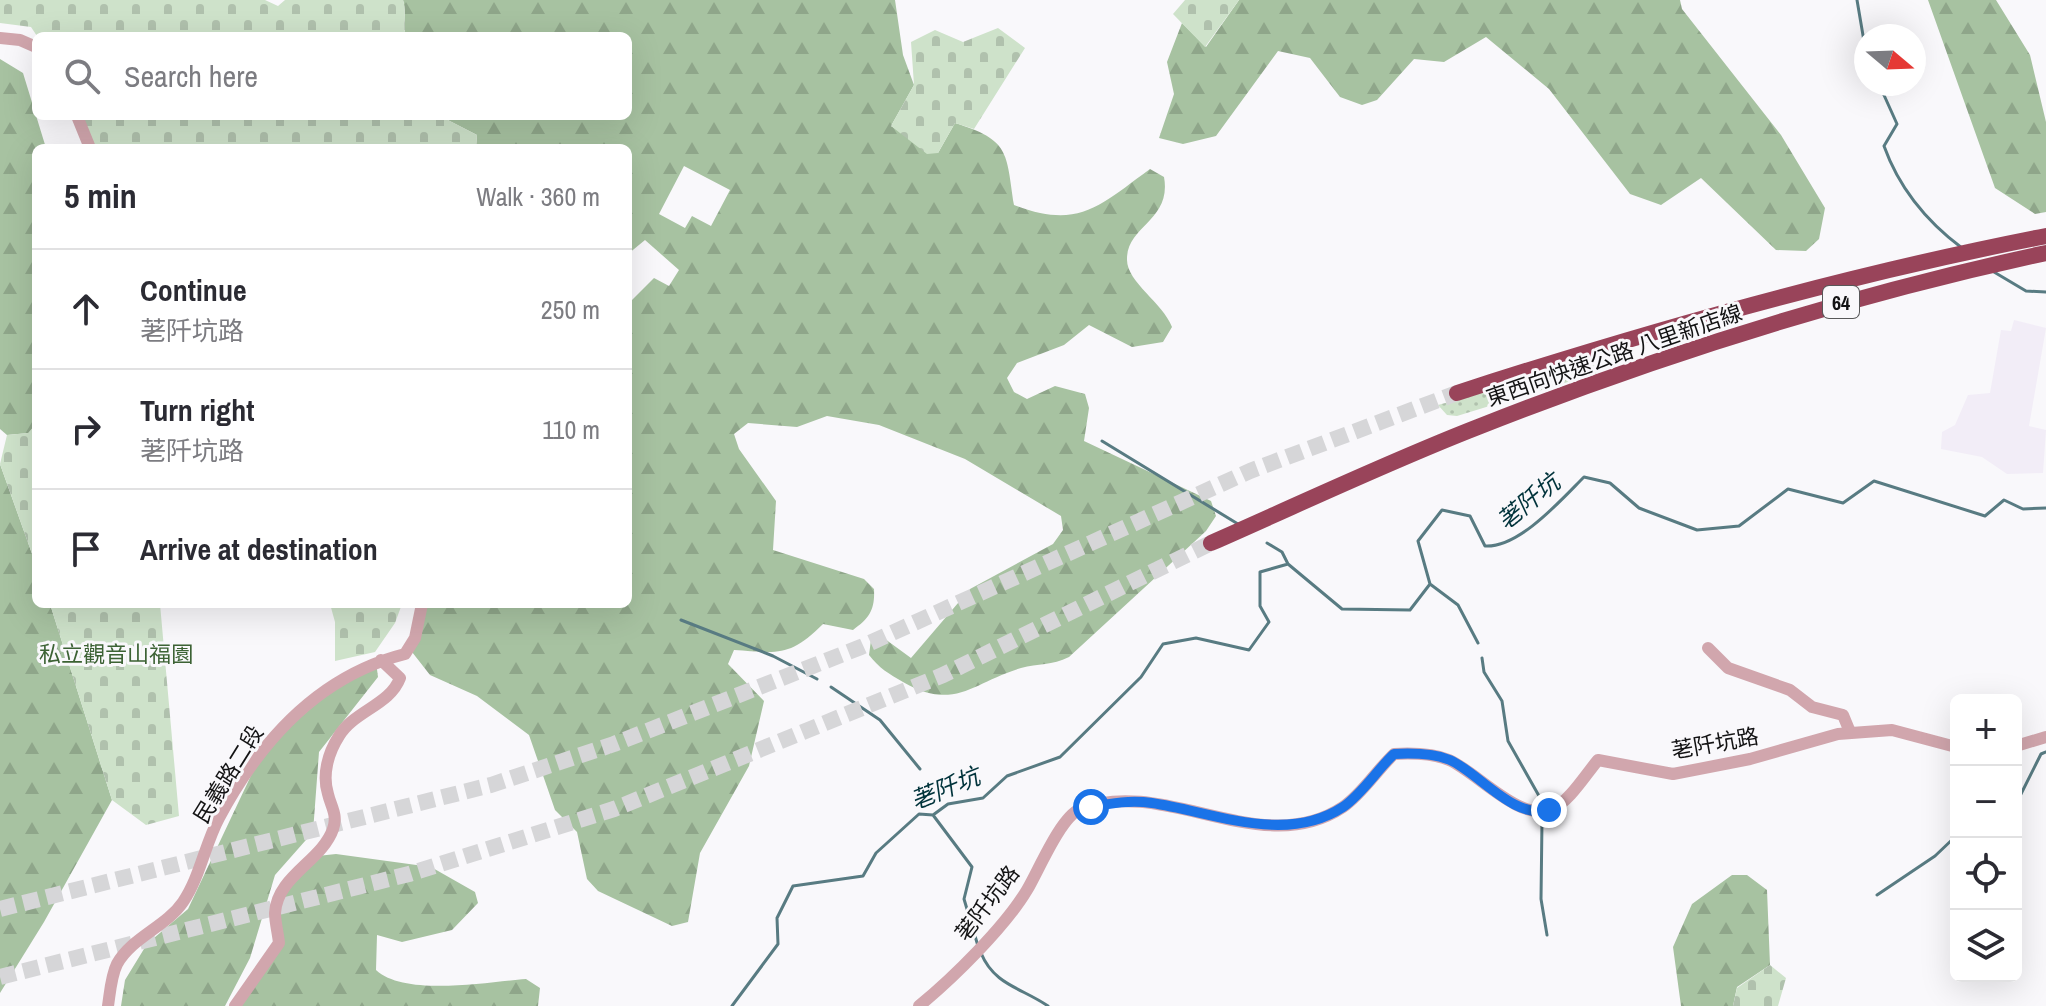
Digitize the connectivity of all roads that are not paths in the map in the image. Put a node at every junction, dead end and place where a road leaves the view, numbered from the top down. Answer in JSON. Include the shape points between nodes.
{"nodes":[{"id":1,"x":0,"y":38,"type":"edge"},
{"id":2,"x":32,"y":45,"type":"edge"},
{"id":3,"x":79,"y":120,"type":"edge"},
{"id":4,"x":88,"y":144,"type":"edge"},
{"id":5,"x":2046,"y":236,"type":"edge"},
{"id":6,"x":2046,"y":253,"type":"edge"},
{"id":7,"x":1457,"y":393,"type":"tunnel mouth"},
{"id":8,"x":1211,"y":543,"type":"tunnel mouth"},
{"id":9,"x":421,"y":608,"type":"edge"},
{"id":10,"x":1708,"y":648,"type":"dead end"},
{"id":11,"x":381,"y":660,"type":"junction"},
{"id":12,"x":1850,"y":732,"type":"junction"},
{"id":13,"x":2046,"y":737,"type":"edge"},
{"id":14,"x":2022,"y":744,"type":"edge"},
{"id":15,"x":1950,"y":745,"type":"edge"},
{"id":16,"x":108,"y":1006,"type":"edge"},
{"id":17,"x":235,"y":1006,"type":"edge"},
{"id":18,"x":919,"y":1006,"type":"edge"}],
"edges":[{"from":1,"to":2,"type":"street"},
{"from":3,"to":4,"type":"street"},
{"from":5,"to":7,"type":"highway","name":"東西向快速公路 八里新店線","number":"64","via":[[1849,277],[1696,318]]},
{"from":6,"to":8,"type":"highway","name":"東西向快速公路 八里新店線","number":"64","via":[[1815,309],[1640,366],[1475,428]]},
{"from":9,"to":11,"type":"street","name":"民義路二段","via":[[415,638],[405,654]]},
{"from":10,"to":12,"type":"street","via":[[1728,668],[1790,690],[1812,707],[1843,715]]},
{"from":11,"to":16,"type":"street","name":"民義路二段","via":[[328,686],[292,714],[218,818],[180,907],[117,965]]},
{"from":11,"to":17,"type":"street","via":[[400,678],[396,689],[339,735],[325,780],[335,811],[330,838],[279,897],[279,943]]},
{"from":12,"to":15,"type":"street","name":"荖阡坑路","via":[[1892,730]]},
{"from":12,"to":18,"type":"street","name":"荖阡坑路","via":[[1673,774],[1598,760],[1555,808],[1542,812],[1519,806],[1446,758],[1416,753],[1394,754],[1345,806],[1316,820],[1240,824],[1123,801],[1077,810],[1025,894]]},
{"from":13,"to":14,"type":"street"}]}
